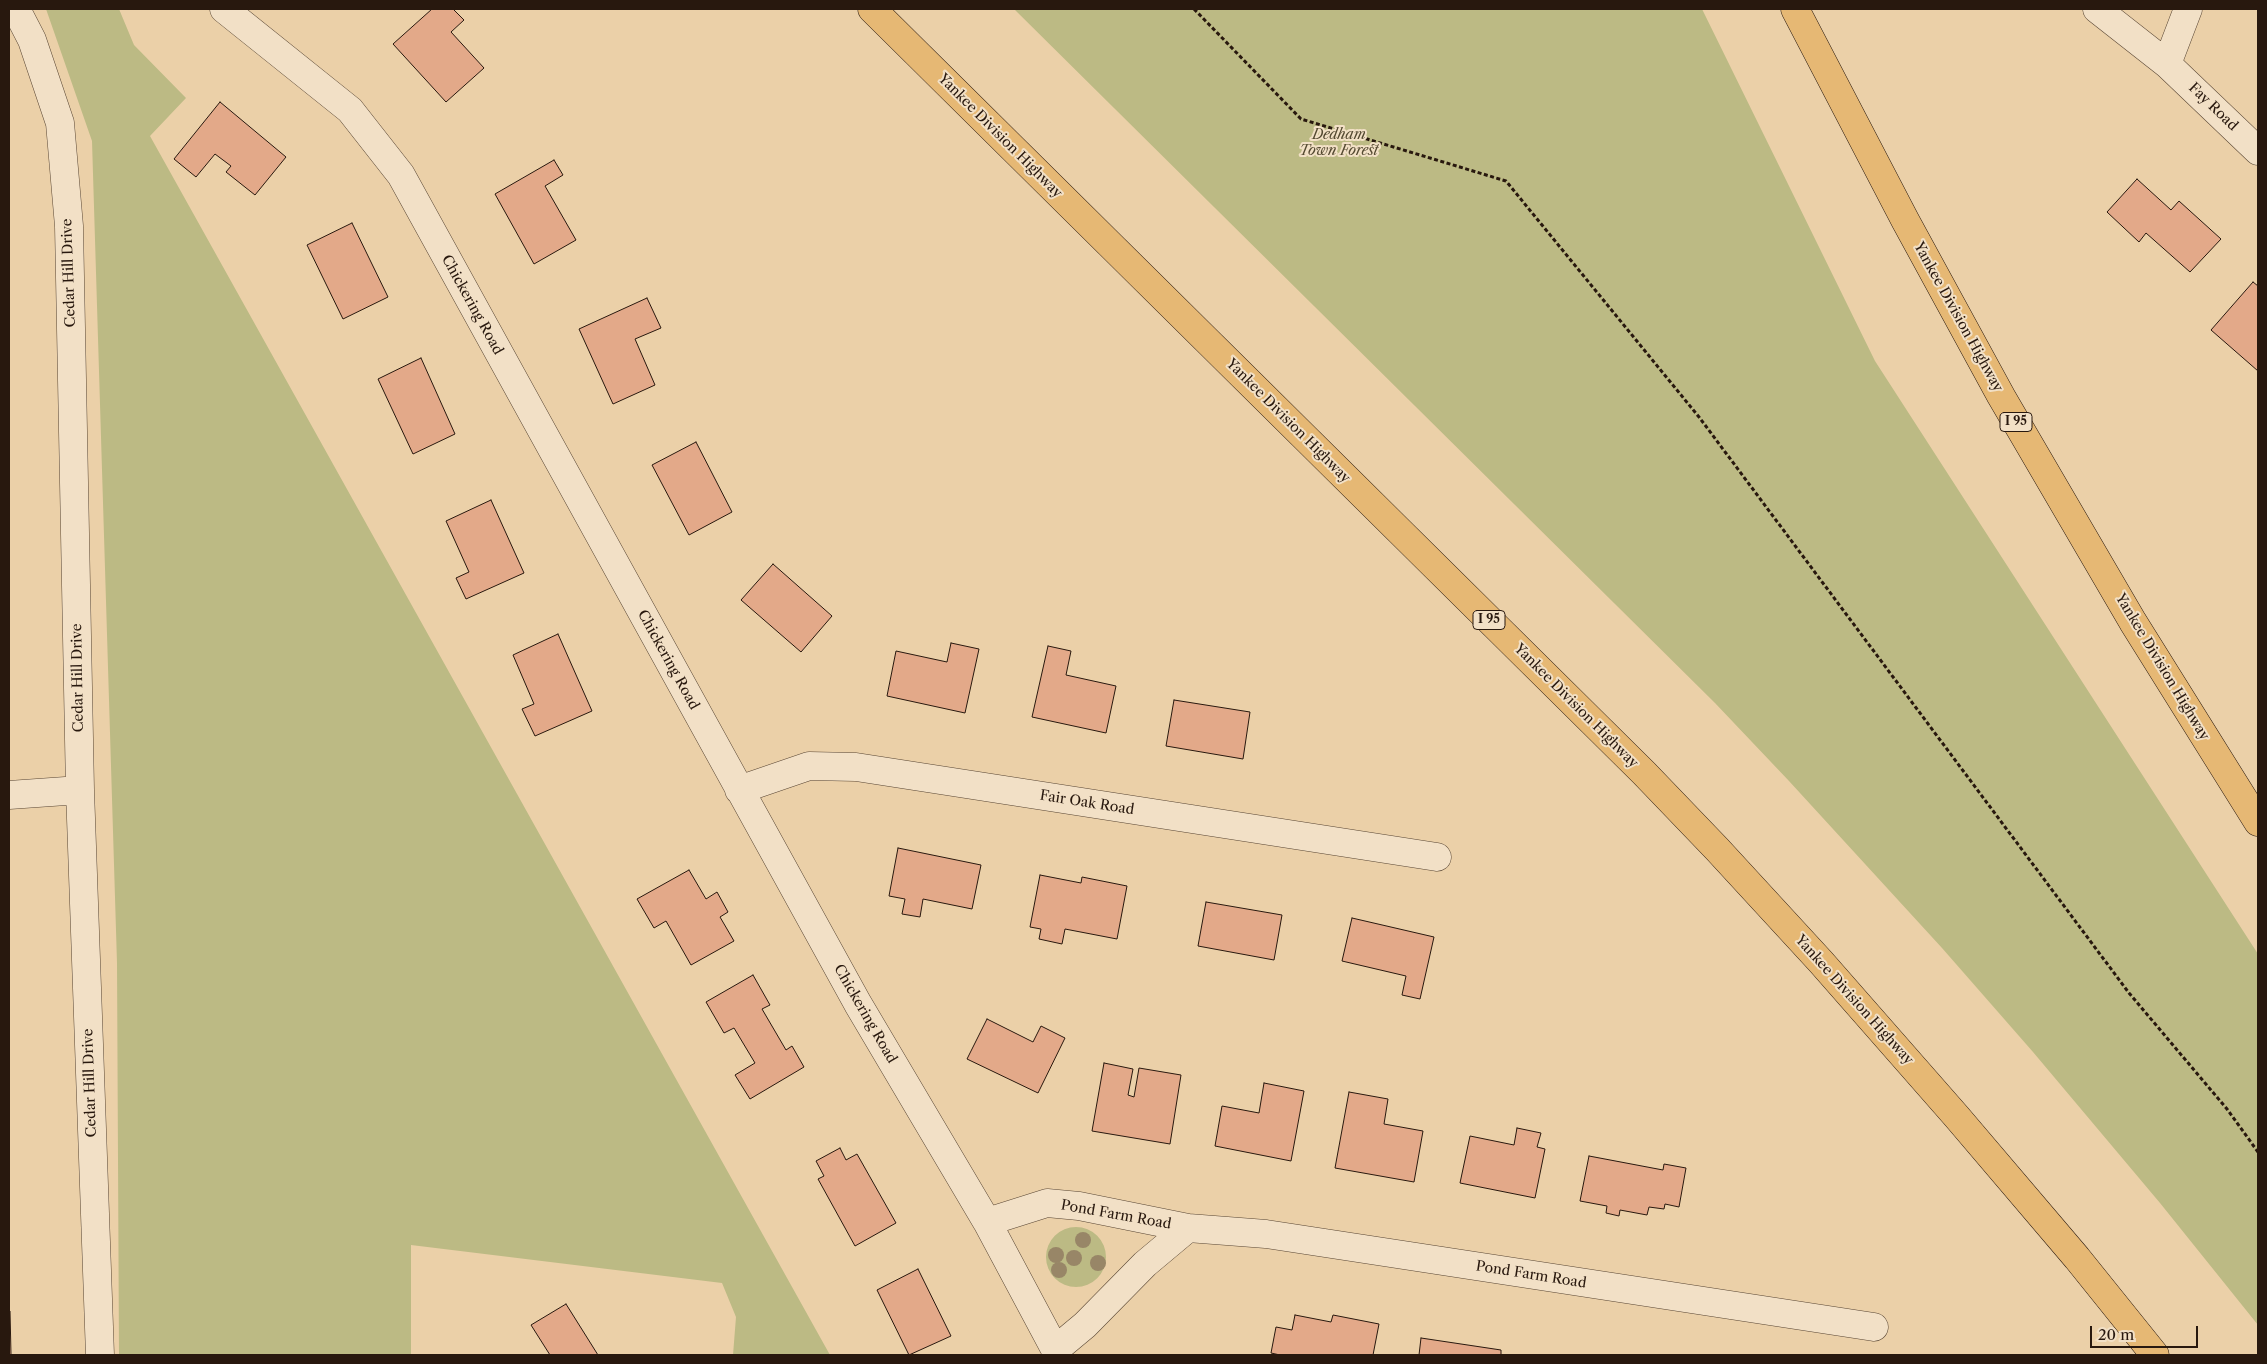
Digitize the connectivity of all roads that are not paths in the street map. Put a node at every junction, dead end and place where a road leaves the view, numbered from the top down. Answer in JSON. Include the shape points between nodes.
{"nodes":[{"id":1,"x":16,"y":9,"type":"edge"},
{"id":2,"x":224,"y":9,"type":"edge"},
{"id":3,"x":872,"y":9,"type":"edge"},
{"id":4,"x":1795,"y":9,"type":"edge"},
{"id":5,"x":2096,"y":9,"type":"edge"},
{"id":6,"x":2188,"y":9,"type":"edge"},
{"id":7,"x":2167,"y":64,"type":"junction"},
{"id":8,"x":2258,"y":151,"type":"edge"},
{"id":9,"x":80,"y":790,"type":"junction"},
{"id":10,"x":739,"y":790,"type":"junction"},
{"id":11,"x":9,"y":795,"type":"edge"},
{"id":12,"x":2258,"y":822,"type":"edge"},
{"id":13,"x":1437,"y":857,"type":"dead end"},
{"id":14,"x":987,"y":1222,"type":"junction"},
{"id":15,"x":1188,"y":1228,"type":"junction"},
{"id":16,"x":1874,"y":1328,"type":"dead end"},
{"id":17,"x":1056,"y":1352,"type":"edge"},
{"id":18,"x":100,"y":1355,"type":"edge"},
{"id":19,"x":2155,"y":1355,"type":"edge"}],
"edges":[{"from":1,"to":9,"type":"street","name":"Cedar Hill Drive","via":[[32,40],[60,123],[69,226]]},
{"from":2,"to":10,"type":"street","name":"Chickering Road","via":[[350,110],[401,175]]},
{"from":3,"to":19,"type":"highway","name":"Yankee Division Highway","number":"I 95","via":[[1704,835],[1951,1110]]},
{"from":4,"to":12,"type":"highway","name":"Yankee Division Highway","number":"I 95","via":[[2001,396],[2134,622]]},
{"from":5,"to":7,"type":"street","name":"Fay Road"},
{"from":6,"to":7,"type":"street"},
{"from":7,"to":8,"type":"street","name":"Fay Road"},
{"from":9,"to":11,"type":"street"},
{"from":9,"to":18,"type":"street","name":"Cedar Hill Drive"},
{"from":10,"to":13,"type":"street","name":"Fair Oak Road","via":[[809,766],[856,767]]},
{"from":10,"to":14,"type":"street","name":"Chickering Road","via":[[858,1004]]},
{"from":14,"to":15,"type":"street","name":"Pond Farm Road","via":[[1048,1203]]},
{"from":14,"to":17,"type":"street","name":"Chickering Road"},
{"from":15,"to":16,"type":"street","name":"Pond Farm Road","via":[[1266,1234]]},
{"from":15,"to":17,"type":"street","name":"Pond Farm Road","via":[[1144,1264]]}]}
